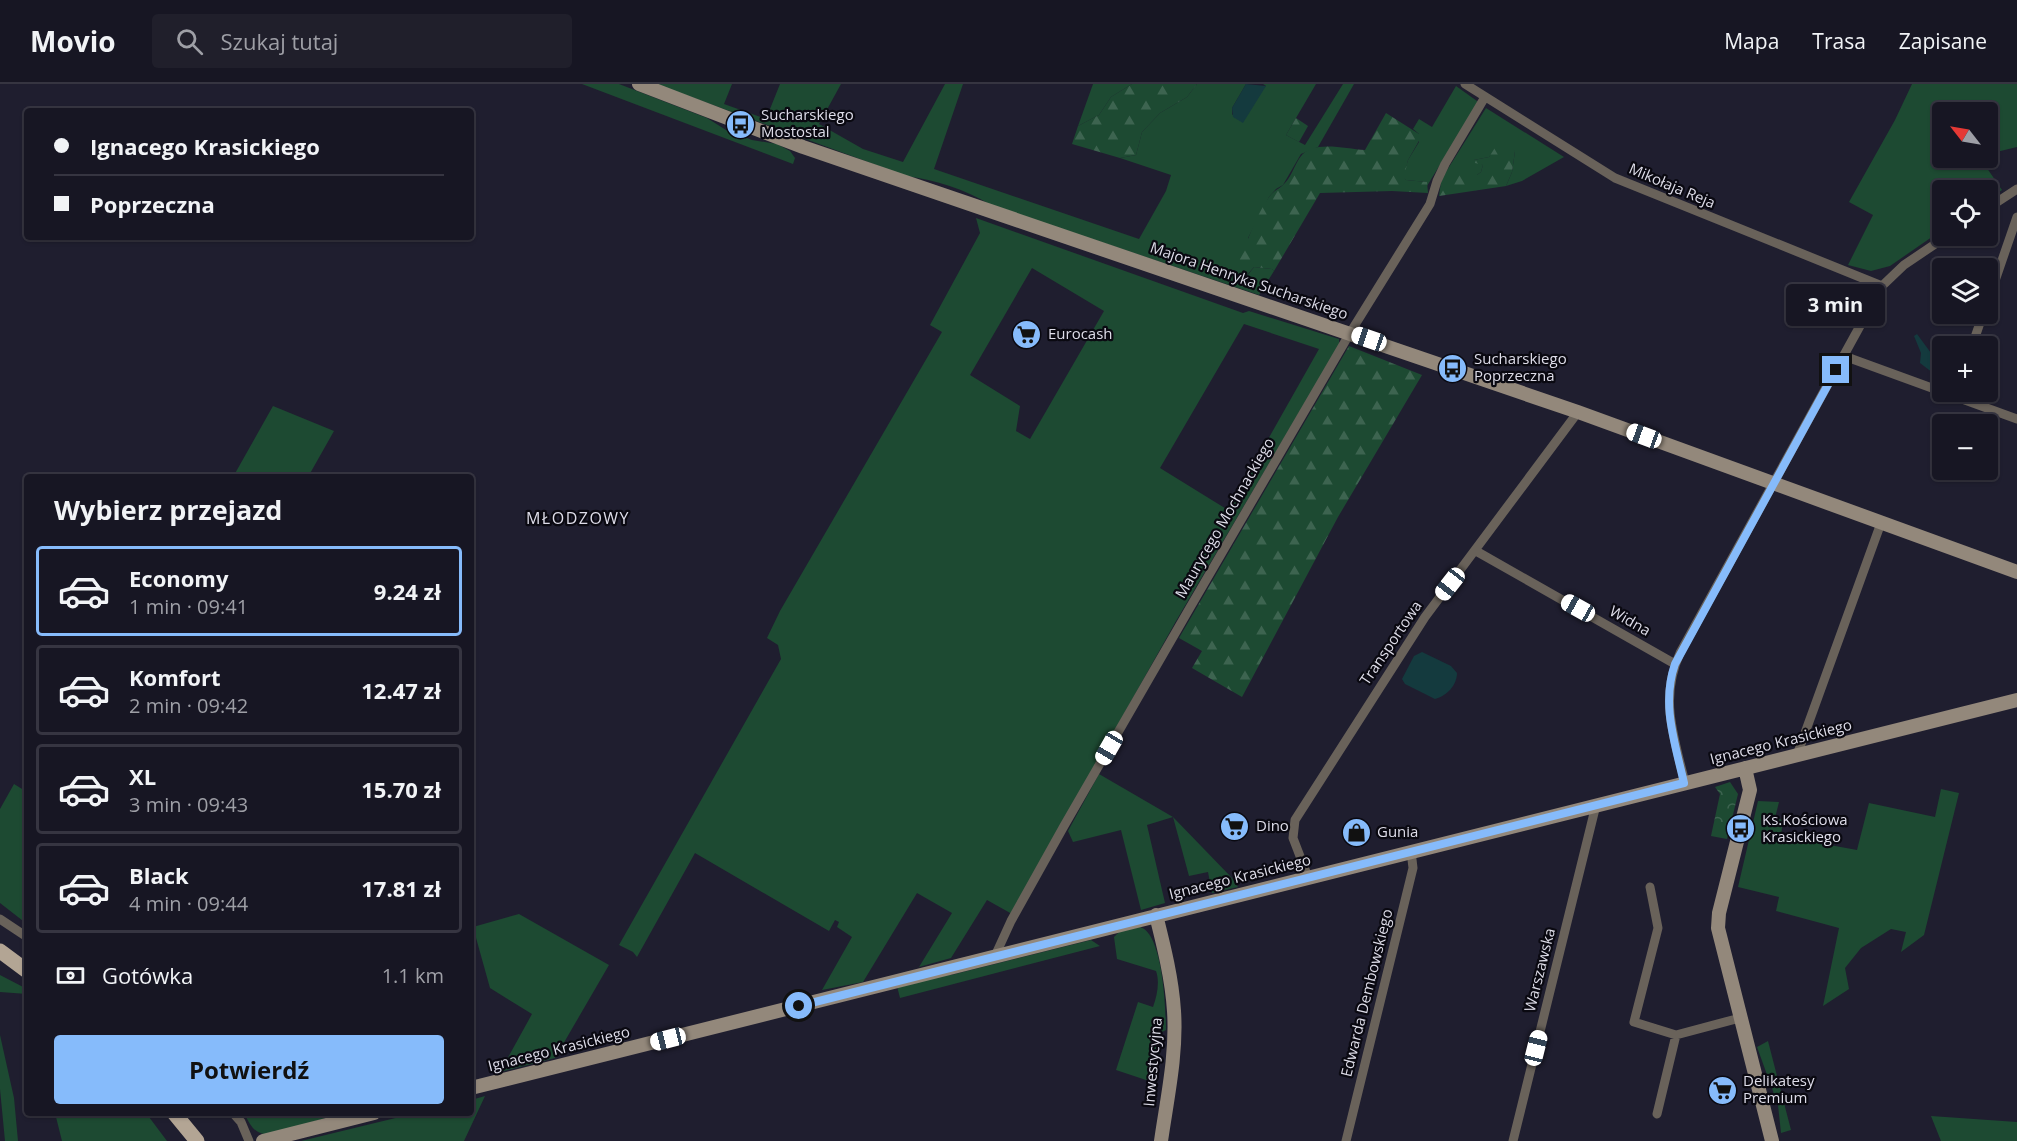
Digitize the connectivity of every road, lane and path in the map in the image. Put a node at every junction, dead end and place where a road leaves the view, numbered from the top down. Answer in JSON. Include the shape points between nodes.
{"nodes":[{"id":1,"x":639,"y":84,"type":"edge"},
{"id":2,"x":1465,"y":84,"type":"edge"},
{"id":3,"x":1485,"y":97,"type":"junction"},
{"id":4,"x":2017,"y":189,"type":"edge"},
{"id":5,"x":1998,"y":201,"type":"edge"},
{"id":6,"x":2017,"y":217,"type":"edge"},
{"id":7,"x":1932,"y":246,"type":"edge"},
{"id":8,"x":1998,"y":272,"type":"edge"},
{"id":9,"x":1882,"y":286,"type":"junction"},
{"id":10,"x":1350,"y":333,"type":"junction"},
{"id":11,"x":1844,"y":356,"type":"junction"},
{"id":12,"x":1932,"y":386,"type":"edge"},
{"id":13,"x":1974,"y":402,"type":"edge"},
{"id":14,"x":1578,"y":412,"type":"junction"},
{"id":15,"x":2017,"y":419,"type":"edge"},
{"id":16,"x":1774,"y":483,"type":"junction"},
{"id":17,"x":1881,"y":523,"type":"junction"},
{"id":18,"x":1476,"y":551,"type":"junction"},
{"id":19,"x":2017,"y":572,"type":"edge"},
{"id":20,"x":1675,"y":664,"type":"junction"},
{"id":21,"x":2017,"y":700,"type":"edge"},
{"id":22,"x":1797,"y":755,"type":"junction"},
{"id":23,"x":1745,"y":768,"type":"junction"},
{"id":24,"x":1684,"y":783,"type":"junction"},
{"id":25,"x":1596,"y":805,"type":"junction"},
{"id":26,"x":1411,"y":851,"type":"junction"},
{"id":27,"x":1308,"y":877,"type":"junction"},
{"id":28,"x":1650,"y":887,"type":"dead end"},
{"id":29,"x":1156,"y":915,"type":"junction"},
{"id":30,"x":0,"y":919,"type":"edge"},
{"id":31,"x":24,"y":935,"type":"edge"},
{"id":32,"x":0,"y":951,"type":"edge"},
{"id":33,"x":995,"y":956,"type":"junction"},
{"id":34,"x":24,"y":969,"type":"edge"},
{"id":35,"x":1740,"y":1018,"type":"junction"},
{"id":36,"x":1676,"y":1035,"type":"junction"},
{"id":37,"x":474,"y":1088,"type":"edge"},
{"id":38,"x":1658,"y":1114,"type":"dead end"},
{"id":39,"x":176,"y":1116,"type":"edge"},
{"id":40,"x":236,"y":1116,"type":"edge"},
{"id":41,"x":362,"y":1116,"type":"edge"},
{"id":42,"x":197,"y":1141,"type":"edge"},
{"id":43,"x":249,"y":1141,"type":"edge"},
{"id":44,"x":263,"y":1141,"type":"edge"},
{"id":45,"x":1161,"y":1141,"type":"edge"},
{"id":46,"x":1346,"y":1141,"type":"edge"},
{"id":47,"x":1513,"y":1141,"type":"edge"},
{"id":48,"x":1772,"y":1141,"type":"edge"}],
"edges":[{"from":1,"to":10,"type":"street","name":"Majora Henryka Sucharskiego","via":[[803,147]]},
{"from":2,"to":3,"type":"street","name":"Mikołaja Reja"},
{"from":3,"to":9,"type":"street","name":"Mikołaja Reja","via":[[1615,178]]},
{"from":3,"to":10,"type":"street","name":"Maurycego Mochnackiego","via":[[1445,164],[1430,204]]},
{"from":4,"to":5,"type":"street"},
{"from":6,"to":8,"type":"street"},
{"from":7,"to":9,"type":"street"},
{"from":9,"to":11,"type":"street"},
{"from":10,"to":14,"type":"street","name":"Majora Henryka Sucharskiego"},
{"from":10,"to":33,"type":"street","name":"Maurycego Mochnackiego","via":[[1064,826]]},
{"from":11,"to":12,"type":"street"},
{"from":11,"to":16,"type":"street"},
{"from":13,"to":15,"type":"street"},
{"from":14,"to":16,"type":"street","name":"Majora Henryka Sucharskiego"},
{"from":14,"to":18,"type":"street","name":"Transportowa"},
{"from":16,"to":17,"type":"street","name":"Majora Henryka Sucharskiego"},
{"from":16,"to":20,"type":"street"},
{"from":17,"to":19,"type":"street","name":"Majora Henryka Sucharskiego"},
{"from":17,"to":22,"type":"street"},
{"from":18,"to":20,"type":"street","name":"Widna"},
{"from":18,"to":27,"type":"street","name":"Transportowa","via":[[1425,617],[1295,820],[1293,838]]},
{"from":20,"to":24,"type":"street","via":[[1669,717]]},
{"from":21,"to":22,"type":"street","name":"Ignacego Krasickiego"},
{"from":22,"to":23,"type":"street","name":"Ignacego Krasickiego"},
{"from":23,"to":24,"type":"street","name":"Ignacego Krasickiego"},
{"from":23,"to":35,"type":"street","via":[[1750,790],[1718,921],[1718,935]]},
{"from":24,"to":25,"type":"street","name":"Ignacego Krasickiego"},
{"from":25,"to":26,"type":"street","name":"Ignacego Krasickiego"},
{"from":25,"to":47,"type":"street","name":"Warszawska"},
{"from":26,"to":27,"type":"street","name":"Ignacego Krasickiego"},
{"from":26,"to":46,"type":"street","name":"Edwarda Dembowskiego","via":[[1413,868]]},
{"from":27,"to":29,"type":"street","name":"Ignacego Krasickiego"},
{"from":28,"to":36,"type":"street","via":[[1658,928],[1634,1022]]},
{"from":29,"to":33,"type":"street","name":"Ignacego Krasickiego"},
{"from":29,"to":45,"type":"street","name":"Inwestycyjna","via":[[1174,1012]]},
{"from":30,"to":31,"type":"street"},
{"from":32,"to":34,"type":"main road"},
{"from":33,"to":37,"type":"street","name":"Ignacego Krasickiego"},
{"from":35,"to":36,"type":"street"},
{"from":35,"to":48,"type":"street"},
{"from":36,"to":38,"type":"street"},
{"from":39,"to":42,"type":"main road"},
{"from":40,"to":43,"type":"street"},
{"from":41,"to":44,"type":"street"}]}
